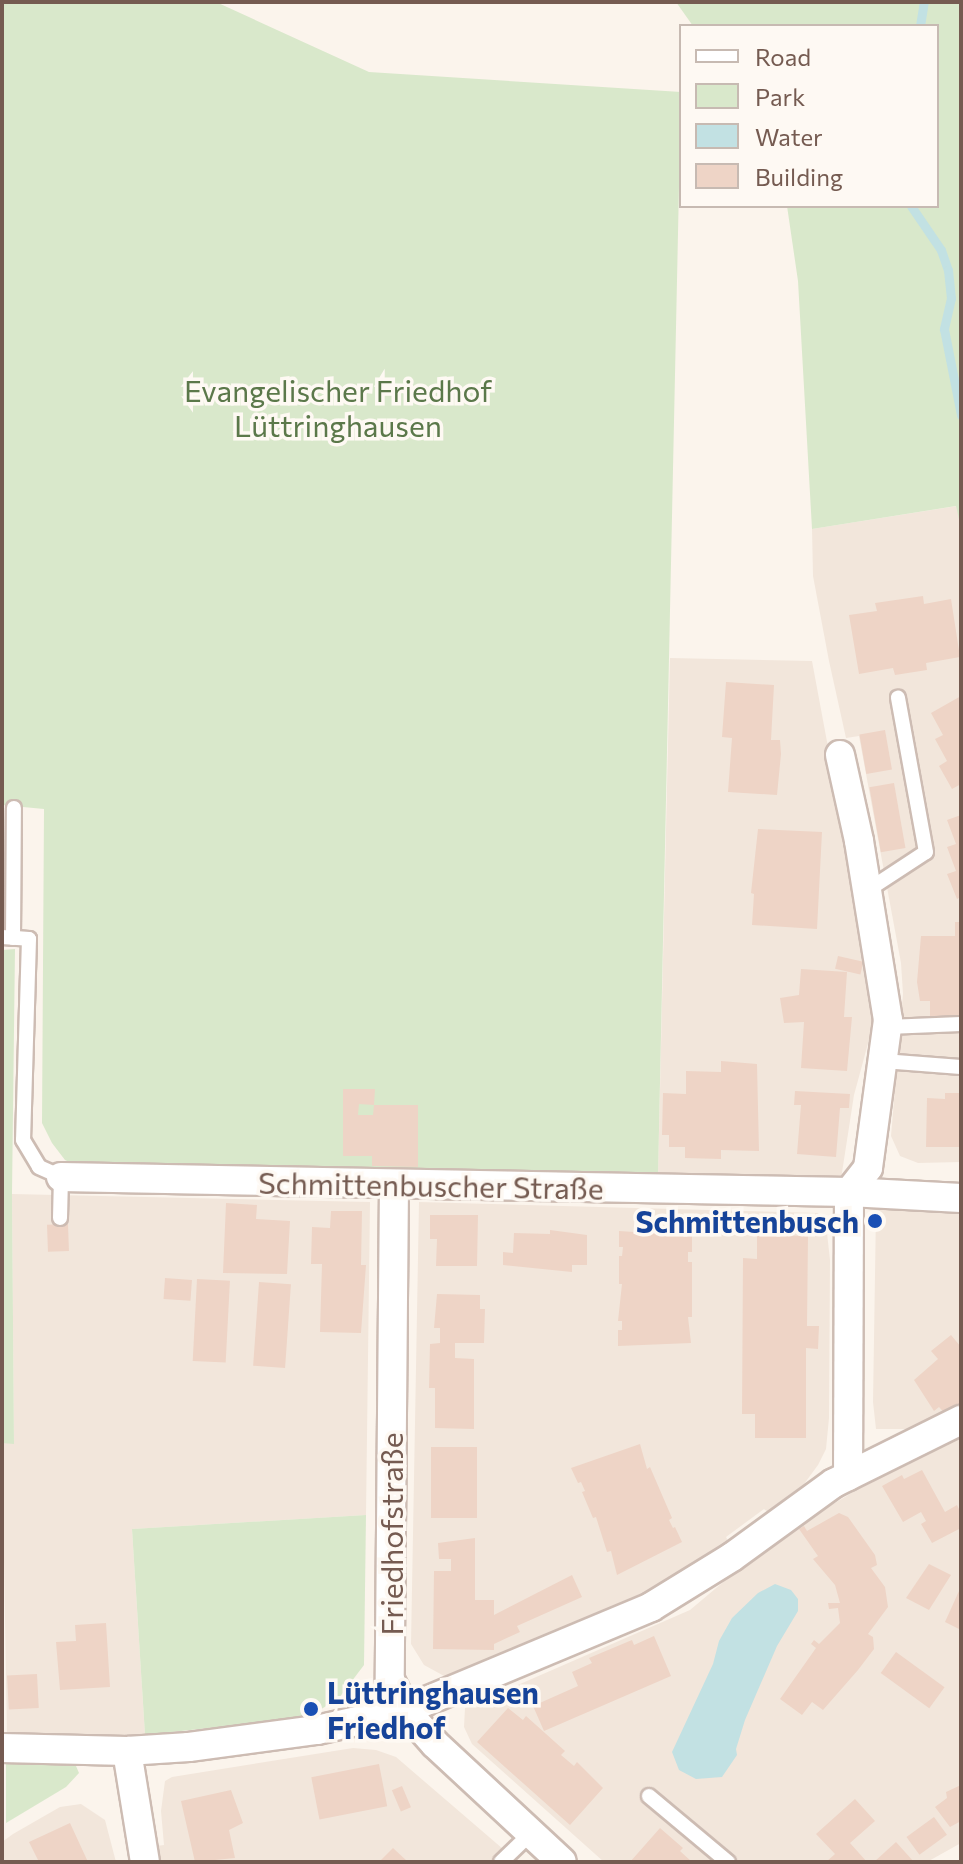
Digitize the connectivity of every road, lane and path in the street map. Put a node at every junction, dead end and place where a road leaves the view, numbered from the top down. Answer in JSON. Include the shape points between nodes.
{"nodes":[{"id":1,"x":898,"y":698,"type":"dead end"},
{"id":2,"x":840,"y":755,"type":"dead end"},
{"id":3,"x":14,"y":808,"type":"dead end"},
{"id":4,"x":868,"y":890,"type":"junction"},
{"id":5,"x":8,"y":938,"type":"edge"},
{"id":6,"x":961,"y":1024,"type":"edge"},
{"id":7,"x":887,"y":1027,"type":"junction"},
{"id":8,"x":883,"y":1061,"type":"junction"},
{"id":9,"x":961,"y":1067,"type":"edge"},
{"id":10,"x":61,"y":1177,"type":"junction"},
{"id":11,"x":394,"y":1184,"type":"junction"},
{"id":12,"x":849,"y":1192,"type":"junction"},
{"id":13,"x":961,"y":1198,"type":"edge"},
{"id":14,"x":60,"y":1218,"type":"dead end"},
{"id":15,"x":961,"y":1420,"type":"edge"},
{"id":16,"x":848,"y":1476,"type":"junction"},
{"id":17,"x":405,"y":1710,"type":"junction"},
{"id":18,"x":2,"y":1748,"type":"edge"},
{"id":19,"x":127,"y":1751,"type":"junction"},
{"id":20,"x":649,"y":1796,"type":"dead end"},
{"id":21,"x":531,"y":1833,"type":"junction"},
{"id":22,"x":145,"y":1862,"type":"edge"},
{"id":23,"x":501,"y":1862,"type":"edge"},
{"id":24,"x":562,"y":1862,"type":"edge"},
{"id":25,"x":728,"y":1862,"type":"edge"}],
"edges":[{"from":1,"to":4,"type":"lane","via":[[926,852]]},
{"from":2,"to":4,"type":"street"},
{"from":3,"to":5,"type":"lane"},
{"from":4,"to":7,"type":"street"},
{"from":5,"to":10,"type":"lane","via":[[29,939],[23,1140],[39,1167]]},
{"from":6,"to":7,"type":"lane"},
{"from":7,"to":8,"type":"street"},
{"from":8,"to":9,"type":"lane"},
{"from":8,"to":12,"type":"street","via":[[868,1168]]},
{"from":10,"to":11,"type":"street","name":"Schmittenbuscher Straße"},
{"from":10,"to":14,"type":"lane"},
{"from":11,"to":12,"type":"street","name":"Schmittenbuscher Straße"},
{"from":11,"to":17,"type":"street","name":"Friedhofstraße","via":[[390,1680]]},
{"from":12,"to":13,"type":"street","name":"Schmittenbuscher Straße"},
{"from":12,"to":16,"type":"street"},
{"from":15,"to":16,"type":"street"},
{"from":16,"to":17,"type":"street","via":[[651,1607]]},
{"from":17,"to":19,"type":"street","via":[[317,1730]]},
{"from":17,"to":21,"type":"street","name":"Friedhofstraße"},
{"from":18,"to":19,"type":"street"},
{"from":19,"to":22,"type":"street"},
{"from":20,"to":25,"type":"lane"},
{"from":21,"to":23,"type":"lane"},
{"from":21,"to":24,"type":"street","name":"Friedhofstraße"}]}
